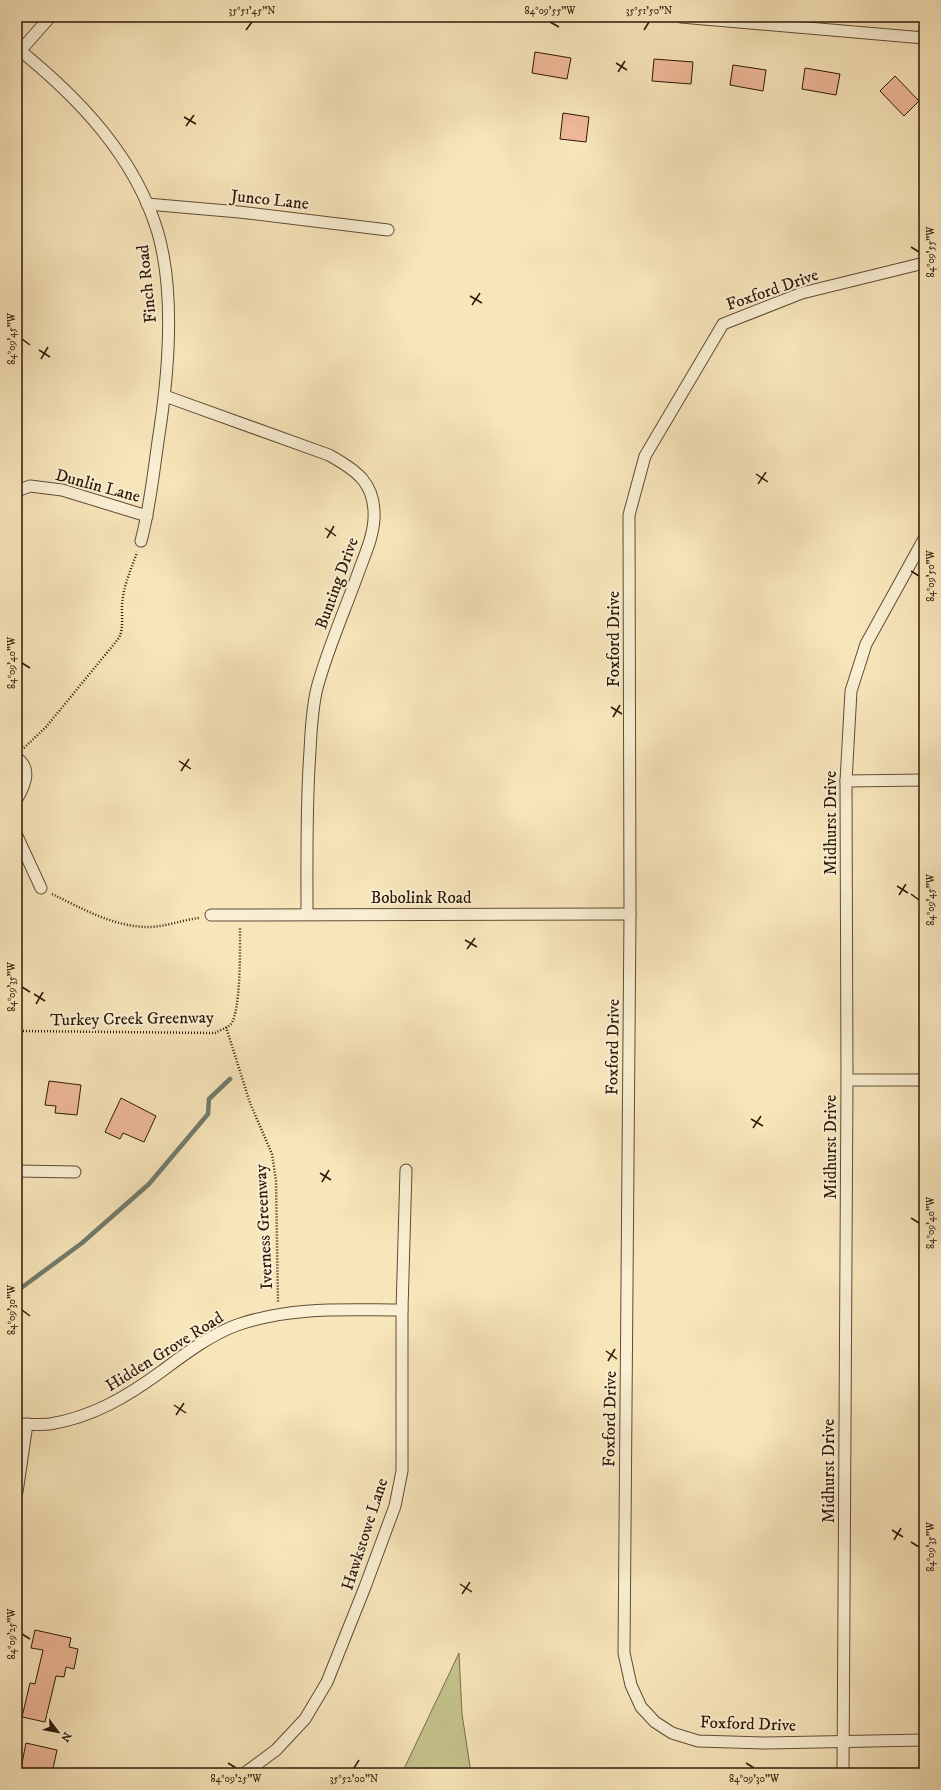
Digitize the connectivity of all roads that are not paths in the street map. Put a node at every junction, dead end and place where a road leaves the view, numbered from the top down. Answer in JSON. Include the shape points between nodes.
{"nodes":[{"id":1,"x":50,"y":17,"type":"edge"},
{"id":2,"x":681,"y":17,"type":"edge"},
{"id":3,"x":924,"y":38,"type":"edge"},
{"id":4,"x":19,"y":50,"type":"edge"},
{"id":5,"x":147,"y":204,"type":"junction"},
{"id":6,"x":388,"y":230,"type":"dead end"},
{"id":7,"x":924,"y":263,"type":"edge"},
{"id":8,"x":165,"y":396,"type":"junction"},
{"id":9,"x":17,"y":491,"type":"edge"},
{"id":10,"x":147,"y":516,"type":"junction"},
{"id":11,"x":924,"y":539,"type":"edge"},
{"id":12,"x":140,"y":541,"type":"road end"},
{"id":13,"x":17,"y":758,"type":"edge"},
{"id":14,"x":924,"y":780,"type":"edge"},
{"id":15,"x":846,"y":781,"type":"junction"},
{"id":16,"x":17,"y":799,"type":"edge"},
{"id":17,"x":17,"y":836,"type":"edge"},
{"id":18,"x":41,"y":888,"type":"road end"},
{"id":19,"x":307,"y":914,"type":"junction"},
{"id":20,"x":630,"y":914,"type":"junction"},
{"id":21,"x":211,"y":915,"type":"road end"},
{"id":22,"x":847,"y":1080,"type":"junction"},
{"id":23,"x":924,"y":1080,"type":"edge"},
{"id":24,"x":406,"y":1170,"type":"dead end"},
{"id":25,"x":17,"y":1172,"type":"edge"},
{"id":26,"x":75,"y":1172,"type":"dead end"},
{"id":27,"x":402,"y":1310,"type":"junction"},
{"id":28,"x":22,"y":1424,"type":"edge"},
{"id":29,"x":17,"y":1492,"type":"edge"},
{"id":30,"x":924,"y":1740,"type":"edge"},
{"id":31,"x":844,"y":1741,"type":"junction"},
{"id":32,"x":244,"y":1773,"type":"edge"},
{"id":33,"x":843,"y":1773,"type":"edge"}],
"edges":[{"from":1,"to":4,"type":"street"},
{"from":2,"to":3,"type":"street"},
{"from":4,"to":5,"type":"street","name":"Finch Road","via":[[58,83],[94,120],[125,162]]},
{"from":5,"to":6,"type":"street","name":"Junco Lane","via":[[240,212]]},
{"from":5,"to":8,"type":"street","name":"Finch Road","via":[[158,233],[168,293]]},
{"from":7,"to":20,"type":"street","name":"Foxford Drive","via":[[802,293],[724,324],[645,456],[629,516]]},
{"from":8,"to":10,"type":"street","name":"Finch Road"},
{"from":8,"to":19,"type":"street","name":"Bunting Drive","via":[[329,455],[348,465],[370,488],[374,519],[369,542],[326,660],[313,710],[307,788]]},
{"from":9,"to":10,"type":"street","name":"Dunlin Lane","via":[[30,486],[62,490]]},
{"from":10,"to":12,"type":"street","name":"Finch Road"},
{"from":11,"to":15,"type":"street","name":"Midhurst Drive","via":[[866,644],[851,691]]},
{"from":13,"to":16,"type":"street","via":[[24,764],[26,771],[25,782]]},
{"from":14,"to":15,"type":"street"},
{"from":15,"to":22,"type":"street","name":"Midhurst Drive"},
{"from":17,"to":18,"type":"street"},
{"from":19,"to":20,"type":"street","name":"Bobolink Road"},
{"from":19,"to":21,"type":"street","name":"Bobolink Road"},
{"from":20,"to":31,"type":"street","name":"Foxford Drive","via":[[624,1653],[631,1685],[641,1707],[655,1722],[672,1733],[698,1741]]},
{"from":22,"to":23,"type":"street"},
{"from":22,"to":31,"type":"street","name":"Midhurst Drive"},
{"from":24,"to":27,"type":"street","name":"Hawkstowe Lane"},
{"from":25,"to":26,"type":"street"},
{"from":27,"to":28,"type":"street","name":"Hidden Grove Road","via":[[314,1310],[279,1314],[229,1329],[193,1349],[122,1399],[87,1415],[49,1424]]},
{"from":27,"to":32,"type":"street","name":"Hawkstowe Lane","via":[[402,1471],[395,1506],[327,1682],[305,1719],[276,1750]]},
{"from":28,"to":29,"type":"street"},
{"from":30,"to":31,"type":"street","name":"Foxford Drive"},
{"from":31,"to":33,"type":"street","name":"Midhurst Drive"}]}
